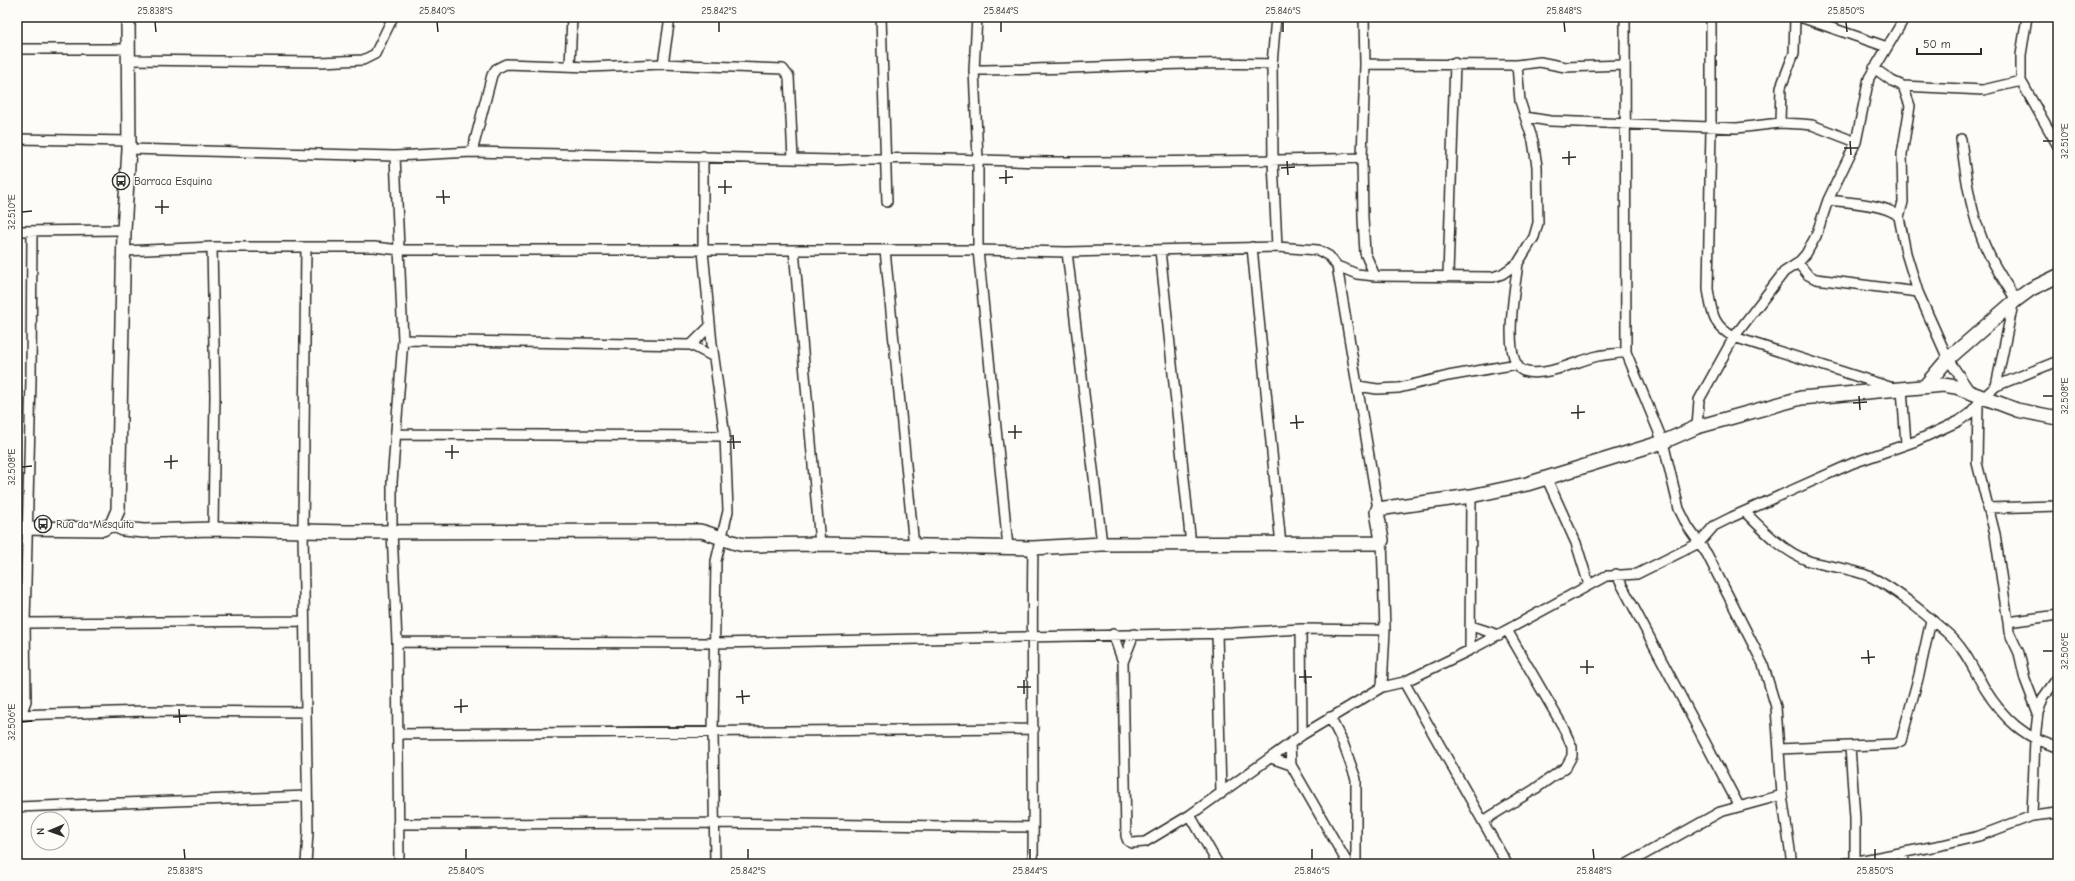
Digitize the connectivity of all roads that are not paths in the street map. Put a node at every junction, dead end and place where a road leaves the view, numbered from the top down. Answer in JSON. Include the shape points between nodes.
{"nodes":[{"id":1,"x":128,"y":17,"type":"edge"},
{"id":2,"x":393,"y":17,"type":"edge"},
{"id":3,"x":572,"y":17,"type":"edge"},
{"id":4,"x":670,"y":17,"type":"edge"},
{"id":5,"x":881,"y":17,"type":"edge"},
{"id":6,"x":977,"y":17,"type":"edge"},
{"id":7,"x":1276,"y":17,"type":"edge"},
{"id":8,"x":1364,"y":17,"type":"edge"},
{"id":9,"x":1625,"y":17,"type":"edge"},
{"id":10,"x":1711,"y":17,"type":"edge"},
{"id":11,"x":1795,"y":17,"type":"edge"},
{"id":12,"x":1800,"y":17,"type":"edge"},
{"id":13,"x":1905,"y":17,"type":"edge"},
{"id":14,"x":2027,"y":17,"type":"edge"},
{"id":15,"x":1887,"y":47,"type":"junction"},
{"id":16,"x":17,"y":49,"type":"edge"},
{"id":17,"x":128,"y":55,"type":"junction"},
{"id":18,"x":1455,"y":63,"type":"junction"},
{"id":19,"x":663,"y":64,"type":"junction"},
{"id":20,"x":1272,"y":64,"type":"junction"},
{"id":21,"x":1365,"y":64,"type":"junction"},
{"id":22,"x":1517,"y":65,"type":"junction"},
{"id":23,"x":1624,"y":65,"type":"junction"},
{"id":24,"x":570,"y":66,"type":"junction"},
{"id":25,"x":1874,"y":68,"type":"junction"},
{"id":26,"x":974,"y":70,"type":"junction"},
{"id":27,"x":2021,"y":81,"type":"junction"},
{"id":28,"x":1903,"y":86,"type":"junction"},
{"id":29,"x":1525,"y":117,"type":"junction"},
{"id":30,"x":1626,"y":123,"type":"junction"},
{"id":31,"x":1780,"y":123,"type":"junction"},
{"id":32,"x":1711,"y":127,"type":"junction"},
{"id":33,"x":17,"y":139,"type":"edge"},
{"id":34,"x":1961,"y":140,"type":"dead end"},
{"id":35,"x":1856,"y":142,"type":"junction"},
{"id":36,"x":128,"y":145,"type":"junction"},
{"id":37,"x":2058,"y":146,"type":"edge"},
{"id":38,"x":472,"y":152,"type":"junction"},
{"id":39,"x":395,"y":156,"type":"junction"},
{"id":40,"x":703,"y":156,"type":"junction"},
{"id":41,"x":886,"y":158,"type":"junction"},
{"id":42,"x":1362,"y":158,"type":"junction"},
{"id":43,"x":793,"y":159,"type":"junction"},
{"id":44,"x":978,"y":159,"type":"junction"},
{"id":45,"x":1273,"y":161,"type":"junction"},
{"id":46,"x":1828,"y":200,"type":"junction"},
{"id":47,"x":887,"y":202,"type":"dead end"},
{"id":48,"x":1899,"y":217,"type":"junction"},
{"id":49,"x":124,"y":230,"type":"junction"},
{"id":50,"x":17,"y":231,"type":"edge"},
{"id":51,"x":32,"y":231,"type":"junction"},
{"id":52,"x":212,"y":247,"type":"junction"},
{"id":53,"x":306,"y":247,"type":"junction"},
{"id":54,"x":1252,"y":247,"type":"junction"},
{"id":55,"x":1277,"y":247,"type":"junction"},
{"id":56,"x":400,"y":250,"type":"junction"},
{"id":57,"x":794,"y":250,"type":"junction"},
{"id":58,"x":885,"y":250,"type":"junction"},
{"id":59,"x":978,"y":250,"type":"junction"},
{"id":60,"x":1160,"y":250,"type":"junction"},
{"id":61,"x":125,"y":251,"type":"junction"},
{"id":62,"x":703,"y":251,"type":"junction"},
{"id":63,"x":1067,"y":252,"type":"junction"},
{"id":64,"x":1518,"y":263,"type":"junction"},
{"id":65,"x":1798,"y":263,"type":"junction"},
{"id":66,"x":1337,"y":266,"type":"junction"},
{"id":67,"x":1448,"y":275,"type":"junction"},
{"id":68,"x":1375,"y":276,"type":"junction"},
{"id":69,"x":2058,"y":276,"type":"edge"},
{"id":70,"x":1918,"y":292,"type":"junction"},
{"id":71,"x":2015,"y":302,"type":"junction"},
{"id":72,"x":710,"y":326,"type":"junction"},
{"id":73,"x":1734,"y":337,"type":"junction"},
{"id":74,"x":403,"y":340,"type":"junction"},
{"id":75,"x":691,"y":345,"type":"junction"},
{"id":76,"x":1626,"y":352,"type":"junction"},
{"id":77,"x":714,"y":357,"type":"junction"},
{"id":78,"x":1948,"y":359,"type":"junction"},
{"id":79,"x":2058,"y":361,"type":"edge"},
{"id":80,"x":1517,"y":364,"type":"junction"},
{"id":81,"x":1358,"y":386,"type":"junction"},
{"id":82,"x":1925,"y":386,"type":"junction"},
{"id":83,"x":1996,"y":386,"type":"junction"},
{"id":84,"x":1900,"y":389,"type":"junction"},
{"id":85,"x":1978,"y":399,"type":"junction"},
{"id":86,"x":2058,"y":418,"type":"edge"},
{"id":87,"x":1697,"y":427,"type":"junction"},
{"id":88,"x":396,"y":434,"type":"junction"},
{"id":89,"x":725,"y":436,"type":"junction"},
{"id":90,"x":1662,"y":442,"type":"junction"},
{"id":91,"x":1906,"y":444,"type":"junction"},
{"id":92,"x":1547,"y":478,"type":"junction"},
{"id":93,"x":1471,"y":496,"type":"junction"},
{"id":94,"x":2058,"y":506,"type":"edge"},
{"id":95,"x":1987,"y":508,"type":"junction"},
{"id":96,"x":1378,"y":509,"type":"junction"},
{"id":97,"x":1745,"y":512,"type":"junction"},
{"id":98,"x":112,"y":524,"type":"junction"},
{"id":99,"x":22,"y":528,"type":"edge"},
{"id":100,"x":213,"y":530,"type":"junction"},
{"id":101,"x":302,"y":531,"type":"junction"},
{"id":102,"x":392,"y":531,"type":"junction"},
{"id":103,"x":722,"y":538,"type":"junction"},
{"id":104,"x":1382,"y":540,"type":"junction"},
{"id":105,"x":1699,"y":543,"type":"junction"},
{"id":106,"x":820,"y":544,"type":"junction"},
{"id":107,"x":1102,"y":544,"type":"junction"},
{"id":108,"x":1191,"y":545,"type":"junction"},
{"id":109,"x":1281,"y":545,"type":"junction"},
{"id":110,"x":914,"y":547,"type":"junction"},
{"id":111,"x":1008,"y":547,"type":"junction"},
{"id":112,"x":1033,"y":548,"type":"junction"},
{"id":113,"x":1616,"y":574,"type":"junction"},
{"id":114,"x":1589,"y":585,"type":"junction"},
{"id":115,"x":2058,"y":615,"type":"edge"},
{"id":116,"x":1930,"y":620,"type":"junction"},
{"id":117,"x":304,"y":621,"type":"junction"},
{"id":118,"x":2008,"y":622,"type":"junction"},
{"id":119,"x":25,"y":623,"type":"junction"},
{"id":120,"x":1471,"y":626,"type":"junction"},
{"id":121,"x":1301,"y":629,"type":"junction"},
{"id":122,"x":1386,"y":630,"type":"junction"},
{"id":123,"x":1503,"y":632,"type":"junction"},
{"id":124,"x":1217,"y":633,"type":"junction"},
{"id":125,"x":1113,"y":634,"type":"junction"},
{"id":126,"x":1134,"y":634,"type":"junction"},
{"id":127,"x":1031,"y":638,"type":"junction"},
{"id":128,"x":397,"y":642,"type":"junction"},
{"id":129,"x":714,"y":643,"type":"junction"},
{"id":130,"x":1470,"y":650,"type":"junction"},
{"id":131,"x":1123,"y":662,"type":"junction"},
{"id":132,"x":2058,"y":677,"type":"edge"},
{"id":133,"x":1404,"y":682,"type":"junction"},
{"id":134,"x":1382,"y":687,"type":"junction"},
{"id":135,"x":26,"y":701,"type":"junction"},
{"id":136,"x":306,"y":712,"type":"junction"},
{"id":137,"x":2038,"y":713,"type":"junction"},
{"id":138,"x":19,"y":715,"type":"edge"},
{"id":139,"x":37,"y":715,"type":"junction"},
{"id":140,"x":1330,"y":717,"type":"junction"},
{"id":141,"x":1034,"y":729,"type":"junction"},
{"id":142,"x":713,"y":732,"type":"junction"},
{"id":143,"x":398,"y":734,"type":"junction"},
{"id":144,"x":1302,"y":735,"type":"junction"},
{"id":145,"x":2035,"y":739,"type":"junction"},
{"id":146,"x":1290,"y":744,"type":"junction"},
{"id":147,"x":1850,"y":747,"type":"junction"},
{"id":148,"x":2058,"y":747,"type":"edge"},
{"id":149,"x":1779,"y":749,"type":"junction"},
{"id":150,"x":1271,"y":758,"type":"junction"},
{"id":151,"x":1291,"y":765,"type":"junction"},
{"id":152,"x":1221,"y":794,"type":"junction"},
{"id":153,"x":1782,"y":795,"type":"junction"},
{"id":154,"x":307,"y":796,"type":"junction"},
{"id":155,"x":1739,"y":806,"type":"junction"},
{"id":156,"x":17,"y":807,"type":"edge"},
{"id":157,"x":2058,"y":813,"type":"edge"},
{"id":158,"x":1190,"y":815,"type":"junction"},
{"id":159,"x":2032,"y":816,"type":"junction"},
{"id":160,"x":1483,"y":821,"type":"junction"},
{"id":161,"x":713,"y":823,"type":"junction"},
{"id":162,"x":398,"y":824,"type":"junction"},
{"id":163,"x":1032,"y":827,"type":"junction"},
{"id":164,"x":1903,"y":852,"type":"junction"},
{"id":165,"x":1854,"y":860,"type":"junction"},
{"id":166,"x":306,"y":864,"type":"edge"},
{"id":167,"x":399,"y":864,"type":"edge"},
{"id":168,"x":715,"y":864,"type":"edge"},
{"id":169,"x":1033,"y":864,"type":"edge"},
{"id":170,"x":1218,"y":864,"type":"edge"},
{"id":171,"x":1348,"y":864,"type":"edge"},
{"id":172,"x":1356,"y":864,"type":"edge"},
{"id":173,"x":1507,"y":864,"type":"edge"},
{"id":174,"x":1627,"y":864,"type":"edge"},
{"id":175,"x":1792,"y":864,"type":"edge"},
{"id":176,"x":1842,"y":864,"type":"edge"},
{"id":177,"x":1904,"y":864,"type":"edge"}],
"edges":[{"from":1,"to":17,"type":"street"},
{"from":2,"to":17,"type":"street","via":[[375,54],[363,60],[320,62]]},
{"from":3,"to":24,"type":"street"},
{"from":4,"to":19,"type":"street"},
{"from":5,"to":41,"type":"street"},
{"from":6,"to":26,"type":"street"},
{"from":7,"to":20,"type":"street"},
{"from":8,"to":21,"type":"street"},
{"from":9,"to":23,"type":"street"},
{"from":10,"to":32,"type":"street"},
{"from":11,"to":31,"type":"street","via":[[1794,53],[1781,87]]},
{"from":12,"to":15,"type":"street"},
{"from":13,"to":15,"type":"street"},
{"from":14,"to":27,"type":"street","via":[[2021,55]]},
{"from":15,"to":25,"type":"street"},
{"from":16,"to":17,"type":"street"},
{"from":17,"to":36,"type":"street"},
{"from":18,"to":21,"type":"street"},
{"from":18,"to":22,"type":"street"},
{"from":18,"to":67,"type":"street"},
{"from":19,"to":24,"type":"street"},
{"from":19,"to":43,"type":"street","via":[[783,68],[789,77]]},
{"from":20,"to":26,"type":"street","via":[[1210,62],[1054,70]]},
{"from":20,"to":45,"type":"street"},
{"from":21,"to":42,"type":"street"},
{"from":22,"to":23,"type":"street","via":[[1540,62],[1565,67]]},
{"from":22,"to":29,"type":"street","via":[[1520,101]]},
{"from":23,"to":30,"type":"street"},
{"from":24,"to":38,"type":"street","via":[[506,64],[496,69],[489,84]]},
{"from":25,"to":28,"type":"street"},
{"from":25,"to":35,"type":"street","via":[[1866,90]]},
{"from":26,"to":44,"type":"street"},
{"from":27,"to":28,"type":"street","via":[[1983,90]]},
{"from":27,"to":37,"type":"street"},
{"from":28,"to":48,"type":"street","via":[[1910,106],[1902,154],[1903,202]]},
{"from":29,"to":30,"type":"street","via":[[1550,121]]},
{"from":29,"to":64,"type":"street","via":[[1533,141],[1537,166],[1538,223],[1534,237]]},
{"from":30,"to":32,"type":"street"},
{"from":30,"to":76,"type":"street"},
{"from":31,"to":32,"type":"street","via":[[1737,128]]},
{"from":31,"to":35,"type":"street","via":[[1812,125]]},
{"from":32,"to":73,"type":"street","via":[[1708,289],[1712,315],[1723,331]]},
{"from":33,"to":36,"type":"street"},
{"from":34,"to":71,"type":"street","via":[[1966,179],[1980,234]]},
{"from":35,"to":46,"type":"street"},
{"from":36,"to":39,"type":"street"},
{"from":36,"to":49,"type":"street"},
{"from":38,"to":39,"type":"street"},
{"from":38,"to":40,"type":"street"},
{"from":39,"to":56,"type":"street"},
{"from":40,"to":43,"type":"street"},
{"from":40,"to":62,"type":"street"},
{"from":41,"to":43,"type":"street"},
{"from":41,"to":44,"type":"street"},
{"from":41,"to":47,"type":"street"},
{"from":42,"to":45,"type":"street"},
{"from":42,"to":68,"type":"street","via":[[1364,247]]},
{"from":44,"to":45,"type":"street","via":[[1058,162]]},
{"from":44,"to":59,"type":"street"},
{"from":45,"to":55,"type":"street"},
{"from":46,"to":48,"type":"street","via":[[1883,208]]},
{"from":46,"to":65,"type":"street","via":[[1816,236]]},
{"from":48,"to":70,"type":"street","via":[[1906,253]]},
{"from":49,"to":51,"type":"street"},
{"from":49,"to":61,"type":"street"},
{"from":50,"to":51,"type":"street"},
{"from":51,"to":99,"type":"street","via":[[31,380]]},
{"from":52,"to":53,"type":"street"},
{"from":52,"to":61,"type":"street"},
{"from":52,"to":100,"type":"street","via":[[215,396]]},
{"from":53,"to":56,"type":"street","via":[[374,246]]},
{"from":53,"to":101,"type":"street"},
{"from":54,"to":55,"type":"street"},
{"from":54,"to":60,"type":"street"},
{"from":54,"to":109,"type":"street"},
{"from":55,"to":66,"type":"street","via":[[1318,250]]},
{"from":56,"to":62,"type":"street"},
{"from":56,"to":74,"type":"street"},
{"from":57,"to":58,"type":"street"},
{"from":57,"to":62,"type":"street"},
{"from":57,"to":106,"type":"street"},
{"from":58,"to":59,"type":"street"},
{"from":58,"to":110,"type":"street"},
{"from":59,"to":63,"type":"street"},
{"from":59,"to":111,"type":"street"},
{"from":60,"to":63,"type":"street"},
{"from":60,"to":108,"type":"street"},
{"from":61,"to":98,"type":"street","via":[[119,500]]},
{"from":62,"to":72,"type":"street"},
{"from":63,"to":107,"type":"street"},
{"from":64,"to":67,"type":"street","via":[[1493,277]]},
{"from":64,"to":80,"type":"street","via":[[1511,325],[1512,353]]},
{"from":65,"to":70,"type":"street","via":[[1808,275],[1816,279]]},
{"from":65,"to":73,"type":"street","via":[[1784,272]]},
{"from":66,"to":68,"type":"street","via":[[1357,274]]},
{"from":66,"to":81,"type":"street"},
{"from":67,"to":68,"type":"street"},
{"from":69,"to":71,"type":"street","via":[[2031,289]]},
{"from":70,"to":78,"type":"street"},
{"from":71,"to":78,"type":"street"},
{"from":71,"to":83,"type":"street"},
{"from":72,"to":75,"type":"street"},
{"from":72,"to":77,"type":"street"},
{"from":73,"to":84,"type":"street"},
{"from":73,"to":87,"type":"street","via":[[1699,400]]},
{"from":74,"to":75,"type":"street"},
{"from":74,"to":88,"type":"street"},
{"from":75,"to":77,"type":"street"},
{"from":76,"to":80,"type":"street","via":[[1528,373]]},
{"from":76,"to":90,"type":"street"},
{"from":77,"to":89,"type":"street"},
{"from":78,"to":82,"type":"street"},
{"from":78,"to":85,"type":"street"},
{"from":79,"to":83,"type":"street"},
{"from":80,"to":81,"type":"street","via":[[1399,388],[1377,389]]},
{"from":81,"to":96,"type":"street"},
{"from":82,"to":84,"type":"street"},
{"from":82,"to":85,"type":"street","via":[[1943,385]]},
{"from":83,"to":85,"type":"street"},
{"from":84,"to":87,"type":"street","via":[[1812,396]]},
{"from":84,"to":91,"type":"street"},
{"from":85,"to":86,"type":"street"},
{"from":85,"to":91,"type":"street","via":[[1970,413],[1958,421]]},
{"from":85,"to":95,"type":"street","via":[[1977,462]]},
{"from":87,"to":90,"type":"street"},
{"from":88,"to":89,"type":"street"},
{"from":88,"to":102,"type":"street","via":[[392,482]]},
{"from":89,"to":103,"type":"street","via":[[728,511]]},
{"from":90,"to":92,"type":"street"},
{"from":90,"to":105,"type":"street","via":[[1678,508]]},
{"from":91,"to":97,"type":"street","via":[[1853,463]]},
{"from":92,"to":93,"type":"street"},
{"from":92,"to":114,"type":"street","via":[[1576,543]]},
{"from":93,"to":96,"type":"street"},
{"from":93,"to":120,"type":"street"},
{"from":94,"to":95,"type":"street"},
{"from":95,"to":118,"type":"street","via":[[1995,534]]},
{"from":96,"to":104,"type":"street"},
{"from":97,"to":105,"type":"street","via":[[1714,526],[1706,532]]},
{"from":97,"to":116,"type":"street","via":[[1794,555],[1856,570],[1872,578]]},
{"from":98,"to":99,"type":"street","via":[[103,529]]},
{"from":98,"to":100,"type":"street","via":[[123,529],[144,531]]},
{"from":99,"to":119,"type":"street"},
{"from":100,"to":101,"type":"street"},
{"from":101,"to":102,"type":"street"},
{"from":101,"to":117,"type":"street"},
{"from":102,"to":103,"type":"street","via":[[700,531]]},
{"from":102,"to":128,"type":"street"},
{"from":103,"to":106,"type":"street","via":[[745,546]]},
{"from":103,"to":129,"type":"street","via":[[716,561]]},
{"from":104,"to":109,"type":"street","via":[[1377,543]]},
{"from":104,"to":122,"type":"street"},
{"from":105,"to":113,"type":"street","via":[[1637,574]]},
{"from":105,"to":149,"type":"street","via":[[1763,664],[1776,707]]},
{"from":106,"to":110,"type":"street"},
{"from":107,"to":108,"type":"street"},
{"from":107,"to":112,"type":"street"},
{"from":108,"to":109,"type":"street"},
{"from":110,"to":111,"type":"street"},
{"from":111,"to":112,"type":"street"},
{"from":112,"to":127,"type":"street"},
{"from":113,"to":114,"type":"street"},
{"from":113,"to":155,"type":"street"},
{"from":114,"to":123,"type":"street"},
{"from":115,"to":118,"type":"street"},
{"from":116,"to":145,"type":"street","via":[[1955,640],[2005,716],[2022,732]]},
{"from":116,"to":147,"type":"street","via":[[1902,741],[1895,744]]},
{"from":117,"to":119,"type":"street"},
{"from":117,"to":136,"type":"street"},
{"from":118,"to":137,"type":"street"},
{"from":119,"to":135,"type":"street"},
{"from":120,"to":123,"type":"street"},
{"from":120,"to":130,"type":"street"},
{"from":121,"to":122,"type":"street"},
{"from":121,"to":124,"type":"street"},
{"from":121,"to":144,"type":"street"},
{"from":122,"to":134,"type":"street"},
{"from":123,"to":130,"type":"street"},
{"from":123,"to":160,"type":"street","via":[[1562,725],[1572,747],[1572,756],[1566,767]]},
{"from":124,"to":126,"type":"street"},
{"from":124,"to":152,"type":"street"},
{"from":125,"to":126,"type":"street"},
{"from":125,"to":127,"type":"street"},
{"from":125,"to":131,"type":"street"},
{"from":126,"to":131,"type":"street"},
{"from":127,"to":129,"type":"street"},
{"from":127,"to":141,"type":"street"},
{"from":128,"to":129,"type":"street"},
{"from":128,"to":143,"type":"street"},
{"from":129,"to":142,"type":"street"},
{"from":130,"to":133,"type":"street"},
{"from":131,"to":158,"type":"street","via":[[1128,841],[1145,842]]},
{"from":132,"to":137,"type":"street","via":[[2043,698]]},
{"from":133,"to":134,"type":"street"},
{"from":133,"to":160,"type":"street"},
{"from":134,"to":140,"type":"street"},
{"from":135,"to":138,"type":"street"},
{"from":135,"to":139,"type":"street"},
{"from":136,"to":139,"type":"street","via":[[146,711]]},
{"from":136,"to":154,"type":"street"},
{"from":137,"to":145,"type":"street"},
{"from":138,"to":139,"type":"street"},
{"from":140,"to":144,"type":"street"},
{"from":140,"to":172,"type":"street","via":[[1356,779]]},
{"from":141,"to":142,"type":"street"},
{"from":141,"to":163,"type":"street"},
{"from":142,"to":143,"type":"street"},
{"from":142,"to":161,"type":"street"},
{"from":143,"to":162,"type":"street"},
{"from":144,"to":146,"type":"street"},
{"from":145,"to":148,"type":"street"},
{"from":145,"to":159,"type":"street"},
{"from":146,"to":150,"type":"street"},
{"from":146,"to":151,"type":"street"},
{"from":147,"to":149,"type":"street"},
{"from":147,"to":165,"type":"street","via":[[1855,818]]},
{"from":149,"to":153,"type":"street"},
{"from":150,"to":151,"type":"street"},
{"from":150,"to":152,"type":"street"},
{"from":151,"to":171,"type":"street"},
{"from":152,"to":158,"type":"street"},
{"from":153,"to":155,"type":"street"},
{"from":153,"to":175,"type":"street"},
{"from":154,"to":156,"type":"street"},
{"from":154,"to":166,"type":"street"},
{"from":155,"to":174,"type":"street","via":[[1720,812]]},
{"from":157,"to":159,"type":"street"},
{"from":158,"to":170,"type":"street"},
{"from":159,"to":164,"type":"street","via":[[1979,836]]},
{"from":160,"to":173,"type":"street"},
{"from":161,"to":162,"type":"street"},
{"from":161,"to":163,"type":"street"},
{"from":161,"to":168,"type":"street"},
{"from":162,"to":167,"type":"street"},
{"from":163,"to":169,"type":"street"},
{"from":164,"to":165,"type":"street"},
{"from":164,"to":177,"type":"street"},
{"from":165,"to":176,"type":"street"}]}
